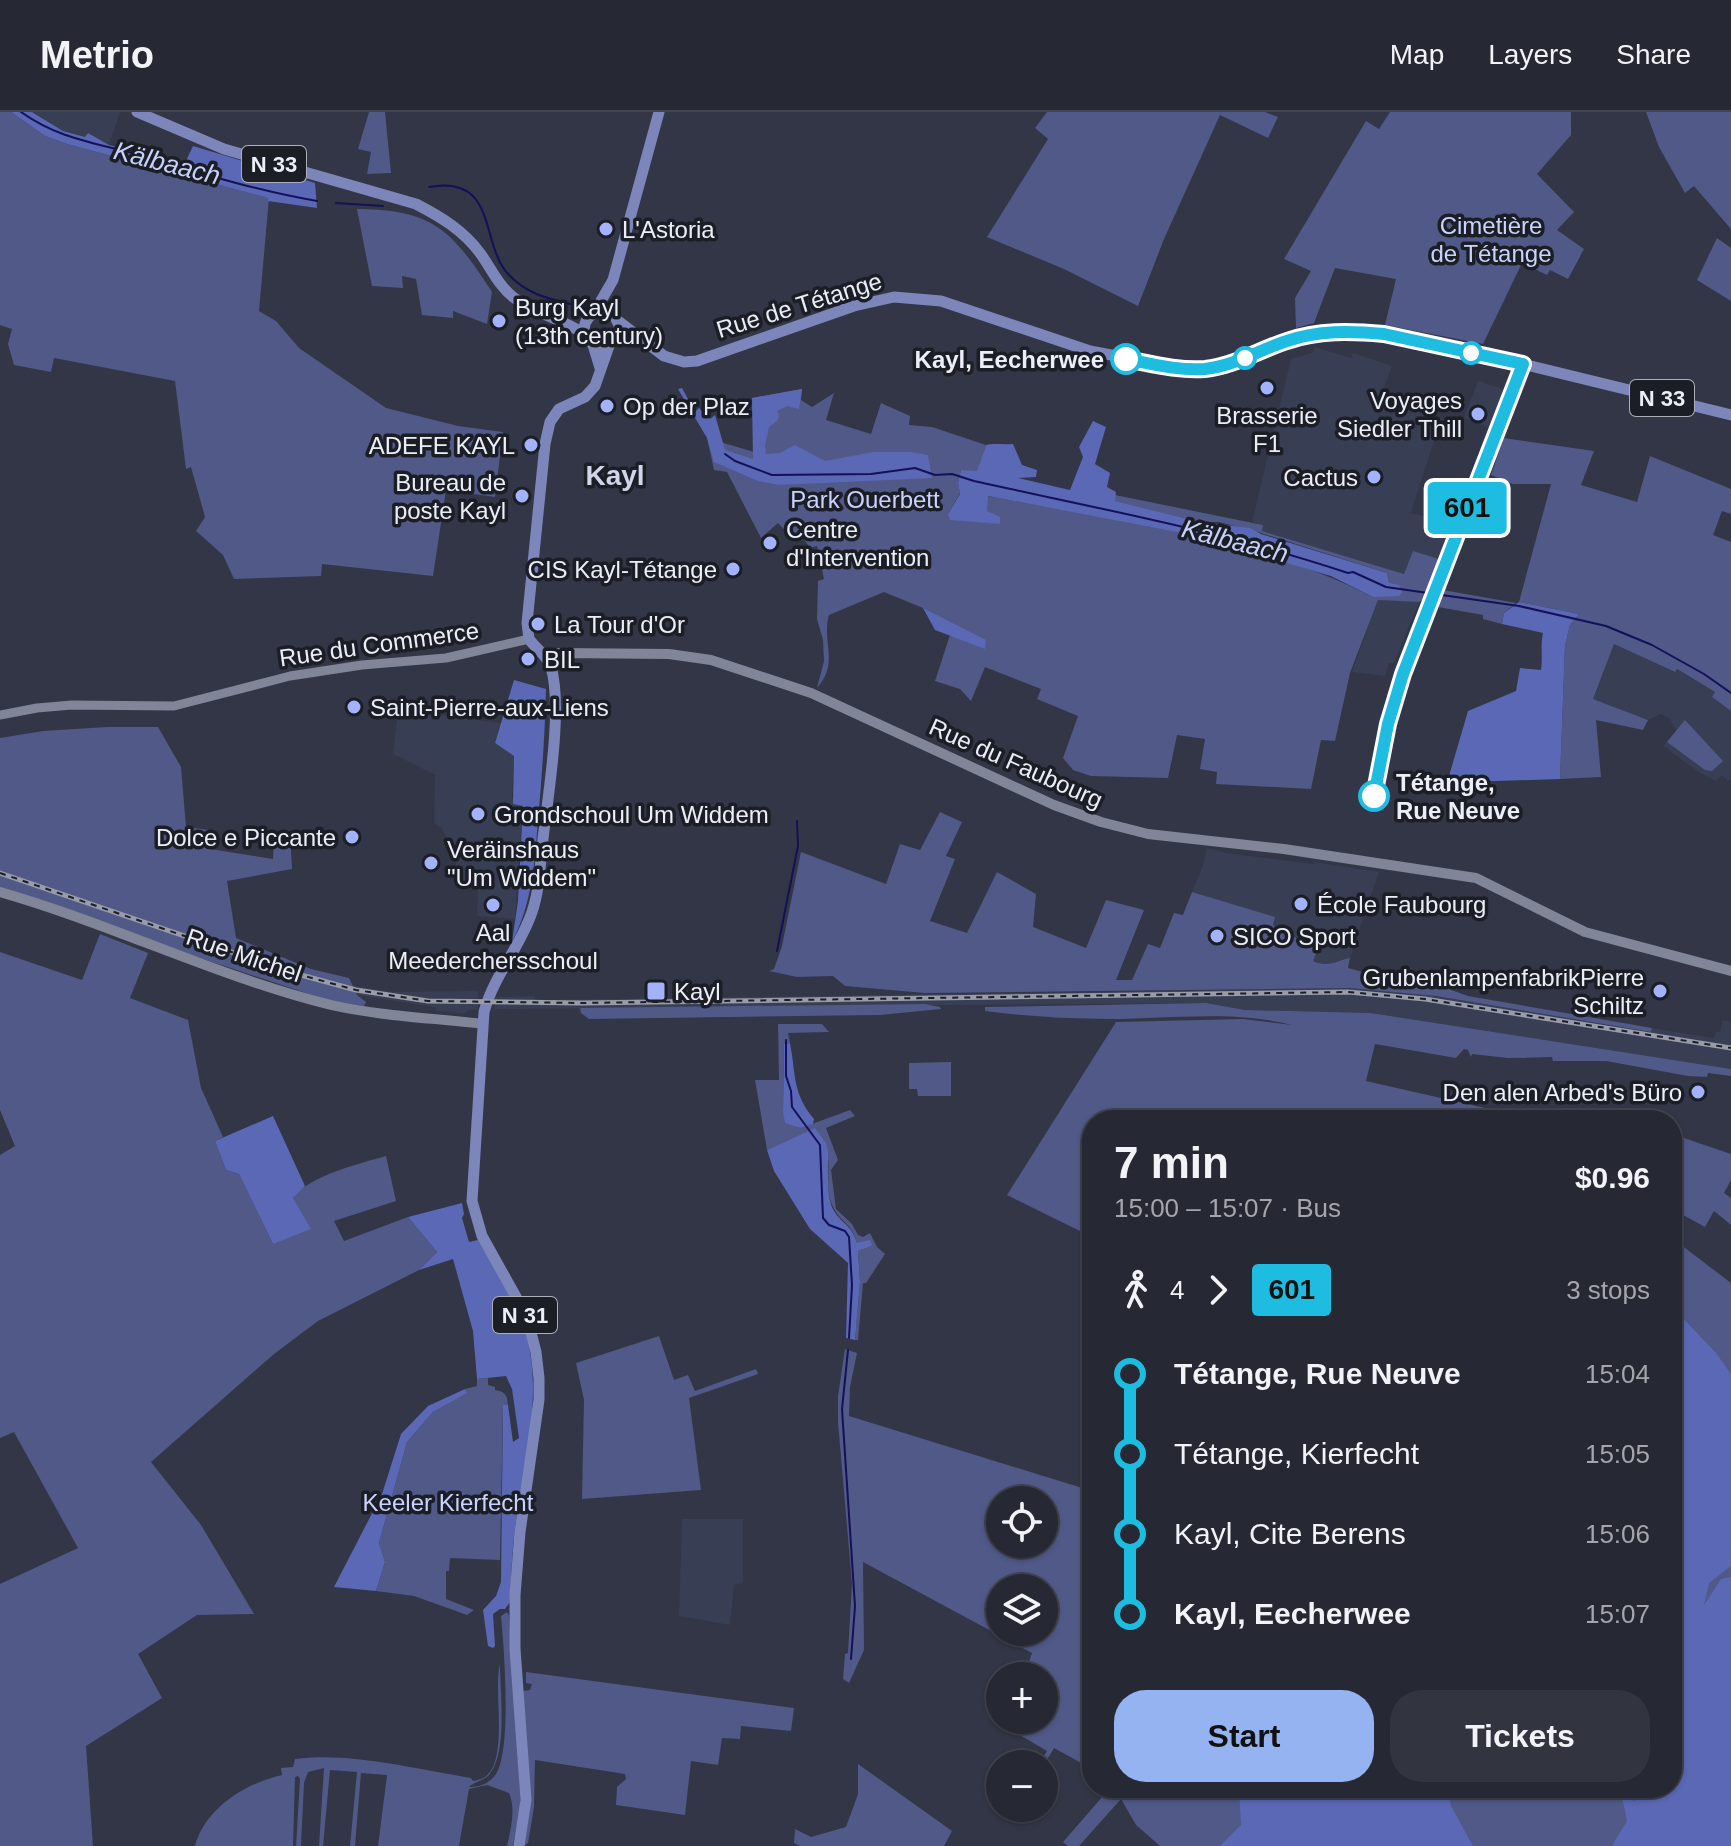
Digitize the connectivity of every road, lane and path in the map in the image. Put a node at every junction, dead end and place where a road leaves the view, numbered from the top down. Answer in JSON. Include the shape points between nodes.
{"nodes":[{"id":1,"x":137,"y":112,"type":"edge"},
{"id":2,"x":659,"y":112,"type":"edge"},
{"id":3,"x":613,"y":280,"type":"junction"},
{"id":4,"x":591,"y":314,"type":"junction"},
{"id":5,"x":556,"y":317,"type":"junction"},
{"id":6,"x":616,"y":318,"type":"junction"},
{"id":7,"x":584,"y":334,"type":"junction"},
{"id":8,"x":646,"y":341,"type":"junction"},
{"id":9,"x":613,"y":343,"type":"junction"},
{"id":10,"x":593,"y":345,"type":"junction"},
{"id":11,"x":601,"y":372,"type":"junction"},
{"id":12,"x":1731,"y":415,"type":"edge"},
{"id":13,"x":529,"y":639,"type":"junction"},
{"id":14,"x":545,"y":655,"type":"junction"},
{"id":15,"x":0,"y":715,"type":"edge"},
{"id":16,"x":0,"y":892,"type":"edge"},
{"id":17,"x":1731,"y":971,"type":"edge"},
{"id":18,"x":483,"y":1022,"type":"junction"},
{"id":19,"x":519,"y":1846,"type":"edge"}],
"edges":[{"from":1,"to":5,"type":"main road","number":"N 33","via":[[224,149],[416,204],[443,217],[468,238],[511,295]]},
{"from":2,"to":3,"type":"main road"},
{"from":3,"to":4,"type":"main road"},
{"from":3,"to":6,"type":"main road"},
{"from":4,"to":5,"type":"main road","number":"N 33"},
{"from":4,"to":6,"type":"main road","via":[[608,312]]},
{"from":4,"to":7,"type":"main road"},
{"from":5,"to":7,"type":"main road","number":"N 33"},
{"from":6,"to":8,"type":"main road","number":"N 33"},
{"from":6,"to":9,"type":"main road","via":[[620,334]]},
{"from":7,"to":10,"type":"main road"},
{"from":8,"to":9,"type":"main road","number":"N 33"},
{"from":8,"to":12,"type":"main road","name":"Rue de Tétange","number":"N 33","via":[[674,360],[697,361],[894,297],[941,301],[1090,351],[1185,369],[1216,367],[1302,336],[1384,334]]},
{"from":9,"to":10,"type":"main road"},
{"from":9,"to":11,"type":"main road"},
{"from":10,"to":11,"type":"main road"},
{"from":11,"to":13,"type":"main road","via":[[591,392],[559,409],[550,422]]},
{"from":13,"to":14,"type":"main road"},
{"from":13,"to":15,"type":"street","name":"Rue du Commerce","via":[[446,658],[290,676],[174,706],[72,705]]},
{"from":14,"to":17,"type":"main road","name":"Rue du Faubourg","via":[[651,654],[711,660],[811,693],[1101,822],[1148,834],[1476,878],[1585,932]]},
{"from":14,"to":18,"type":"main road","number":"N 31","via":[[553,683],[553,732],[537,897],[489,993]]},
{"from":16,"to":18,"type":"main road","name":"Rue Michel","via":[[327,1004]]},
{"from":18,"to":19,"type":"main road","number":"N 31","via":[[472,1201],[482,1236],[529,1325],[539,1378],[515,1595],[526,1800]]}]}
